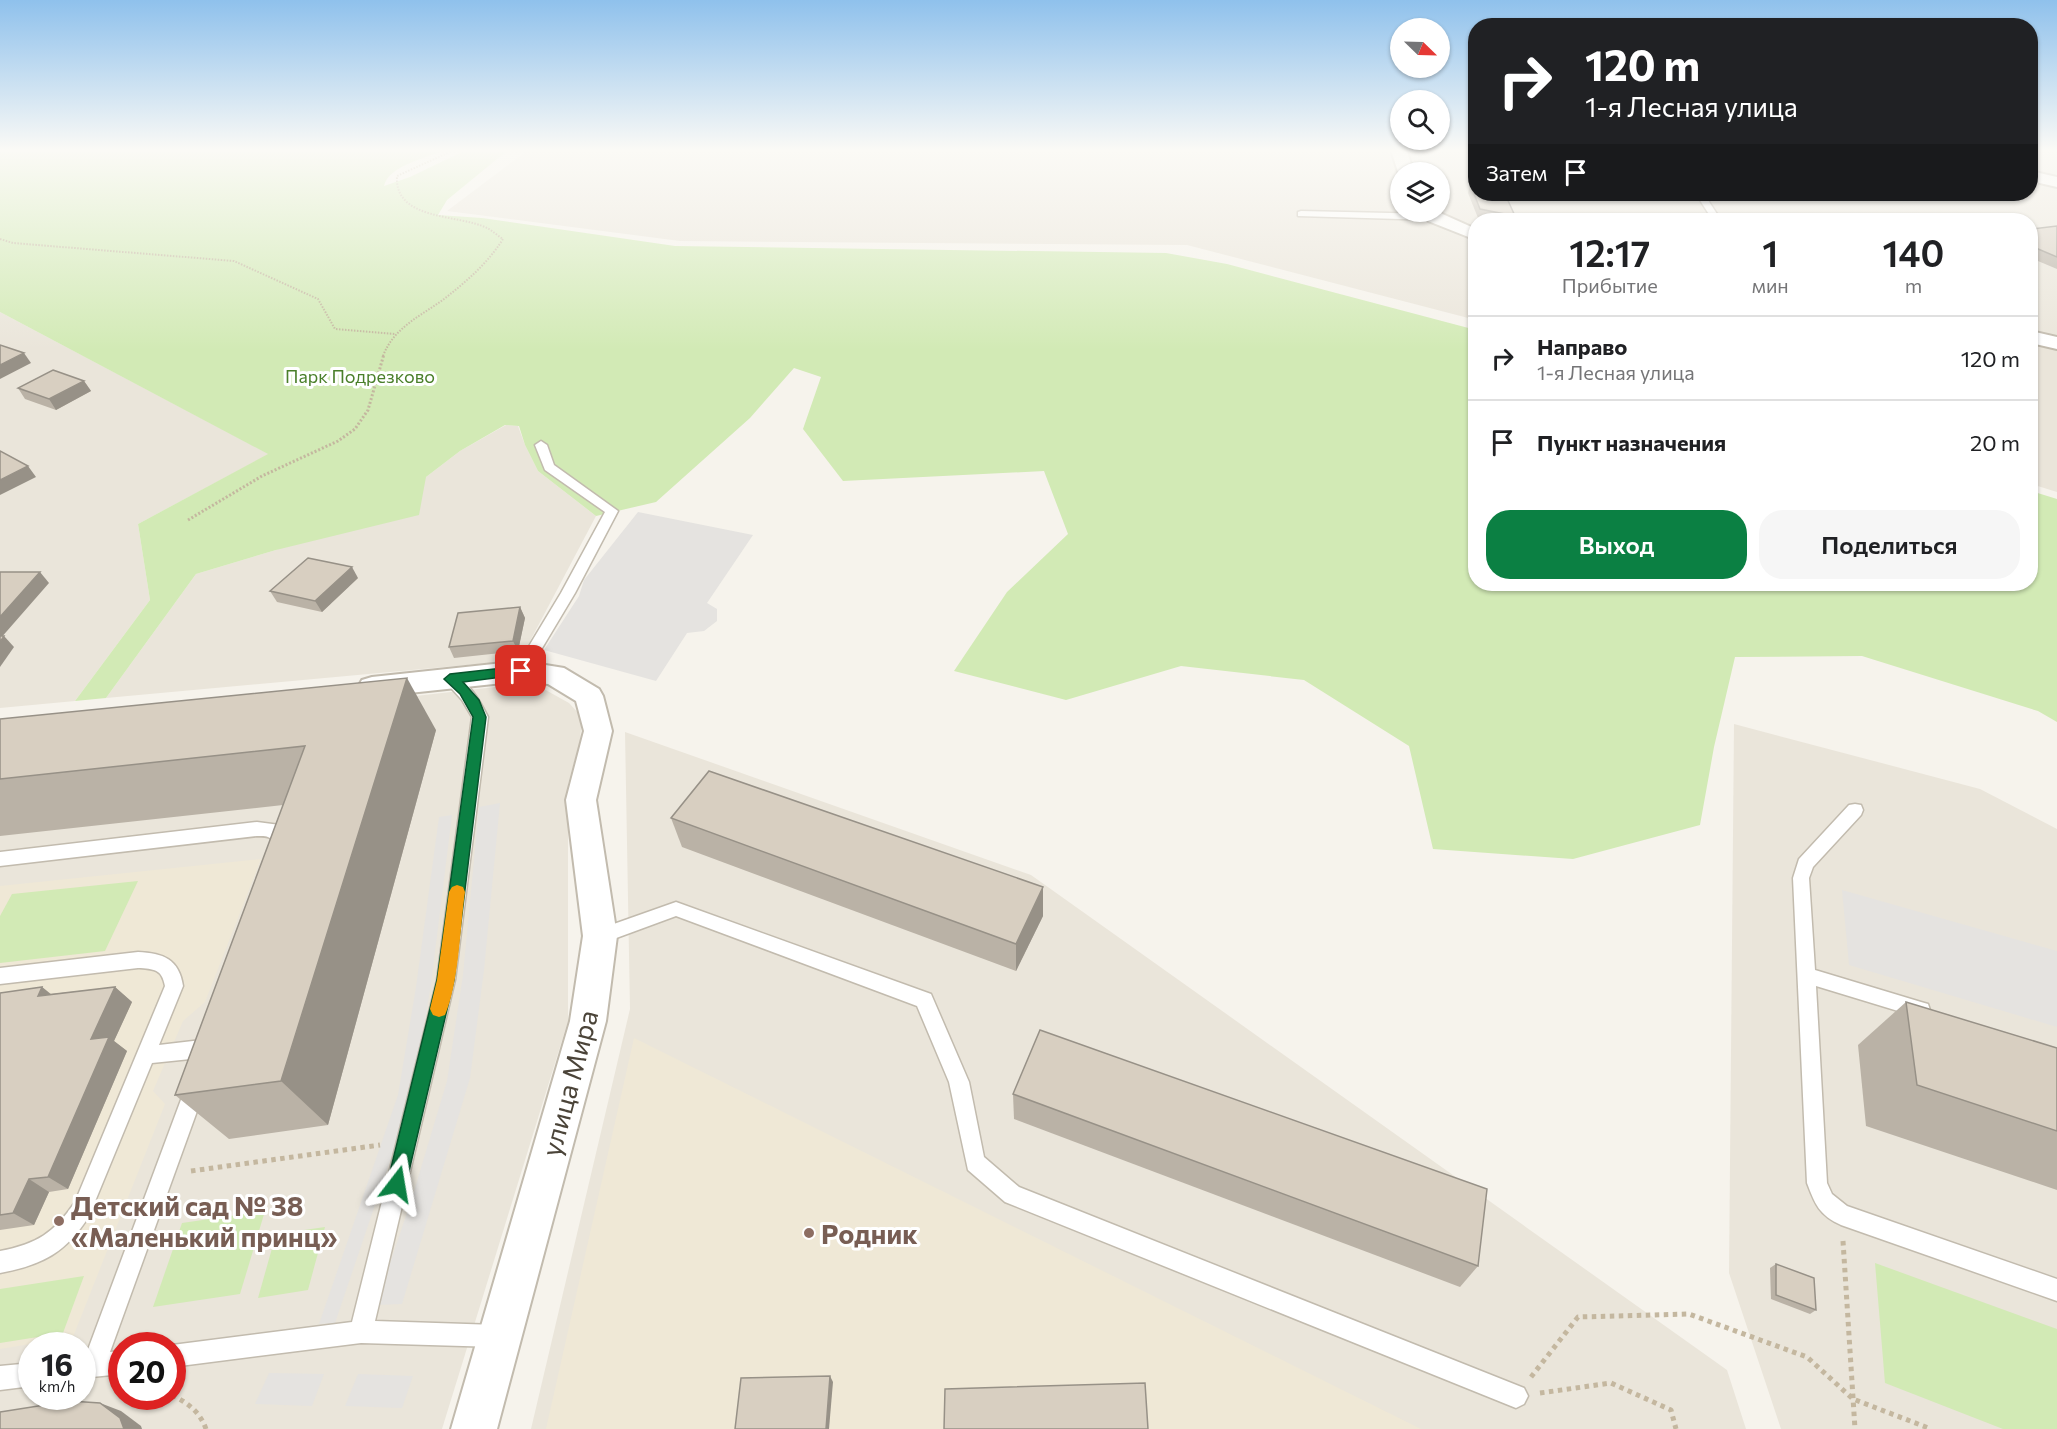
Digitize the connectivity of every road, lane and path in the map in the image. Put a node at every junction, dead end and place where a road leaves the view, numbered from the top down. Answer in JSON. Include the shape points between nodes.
{"nodes":[{"id":1,"x":439,"y":217,"type":"edge"},
{"id":2,"x":1449,"y":222,"type":"edge"},
{"id":3,"x":1468,"y":231,"type":"edge"},
{"id":4,"x":0,"y":239,"type":"edge"},
{"id":5,"x":395,"y":334,"type":"junction"},
{"id":6,"x":2038,"y":340,"type":"edge"},
{"id":7,"x":2057,"y":344,"type":"edge"},
{"id":8,"x":541,"y":444,"type":"dead end"},
{"id":9,"x":188,"y":520,"type":"dead end"},
{"id":10,"x":521,"y":671,"type":"junction"},
{"id":11,"x":450,"y":679,"type":"junction"},
{"id":12,"x":346,"y":690,"type":"edge"},
{"id":13,"x":1855,"y":810,"type":"dead end"},
{"id":14,"x":0,"y":859,"type":"edge"},
{"id":15,"x":279,"y":862,"type":"edge"},
{"id":16,"x":600,"y":936,"type":"junction"},
{"id":17,"x":1806,"y":975,"type":"junction"},
{"id":18,"x":0,"y":976,"type":"edge"},
{"id":19,"x":1943,"y":1017,"type":"edge"},
{"id":20,"x":218,"y":1026,"type":"edge"},
{"id":21,"x":210,"y":1048,"type":"junction"},
{"id":22,"x":145,"y":1055,"type":"junction"},
{"id":23,"x":407,"y":1142,"type":"junction"},
{"id":24,"x":164,"y":1175,"type":"junction"},
{"id":25,"x":1841,"y":1214,"type":"junction"},
{"id":26,"x":0,"y":1262,"type":"edge"},
{"id":27,"x":2057,"y":1290,"type":"edge"},
{"id":28,"x":361,"y":1332,"type":"junction"},
{"id":29,"x":500,"y":1336,"type":"junction"},
{"id":30,"x":96,"y":1346,"type":"edge"},
{"id":31,"x":186,"y":1354,"type":"edge"},
{"id":32,"x":18,"y":1376,"type":"edge"},
{"id":33,"x":0,"y":1378,"type":"edge"},
{"id":34,"x":1516,"y":1396,"type":"junction"},
{"id":35,"x":1853,"y":1399,"type":"junction"},
{"id":36,"x":186,"y":1401,"type":"edge"},
{"id":37,"x":206,"y":1429,"type":"edge"},
{"id":38,"x":474,"y":1429,"type":"edge"},
{"id":39,"x":1676,"y":1429,"type":"edge"},
{"id":40,"x":1855,"y":1429,"type":"edge"},
{"id":41,"x":1931,"y":1429,"type":"edge"}],
"edges":[{"from":1,"to":5,"type":"path","via":[[487,228],[503,239],[466,280]]},
{"from":2,"to":3,"type":"street"},
{"from":4,"to":5,"type":"path","via":[[234,261],[318,299],[335,328]]},
{"from":5,"to":9,"type":"path","via":[[383,354],[372,399],[355,428]]},
{"from":6,"to":7,"type":"street"},
{"from":8,"to":10,"type":"lane","via":[[549,467],[612,511]]},
{"from":10,"to":11,"type":"street"},
{"from":10,"to":16,"type":"street","name":"улица Мира","via":[[554,675],[589,696],[598,731],[581,800]]},
{"from":11,"to":12,"type":"street"},
{"from":11,"to":23,"type":"lane","via":[[465,691],[480,717],[446,980]]},
{"from":13,"to":17,"type":"lane","via":[[1802,869]]},
{"from":14,"to":15,"type":"lane","via":[[257,829],[274,830],[283,838]]},
{"from":16,"to":29,"type":"street","name":"улица Мира","via":[[588,1021]]},
{"from":16,"to":34,"type":"lane","via":[[676,909],[924,1000],[959,1082],[975,1163],[1012,1195]]},
{"from":17,"to":19,"type":"lane"},
{"from":17,"to":25,"type":"lane","via":[[1817,1183],[1824,1201]]},
{"from":18,"to":22,"type":"lane","via":[[156,960],[168,967],[174,986]]},
{"from":20,"to":21,"type":"lane"},
{"from":21,"to":22,"type":"lane"},
{"from":21,"to":24,"type":"lane"},
{"from":22,"to":26,"type":"lane","via":[[71,1228],[52,1245],[31,1256]]},
{"from":23,"to":24,"type":"path"},
{"from":23,"to":28,"type":"lane"},
{"from":24,"to":30,"type":"lane"},
{"from":25,"to":27,"type":"lane"},
{"from":25,"to":35,"type":"path"},
{"from":28,"to":29,"type":"lane"},
{"from":28,"to":31,"type":"lane"},
{"from":29,"to":38,"type":"street","name":"улица Мира"},
{"from":32,"to":33,"type":"lane"},
{"from":34,"to":35,"type":"path","via":[[1578,1317],[1689,1314],[1807,1357]]},
{"from":34,"to":39,"type":"path","via":[[1611,1383],[1671,1410]]},
{"from":35,"to":40,"type":"path"},
{"from":35,"to":41,"type":"path"},
{"from":36,"to":37,"type":"path"}]}
